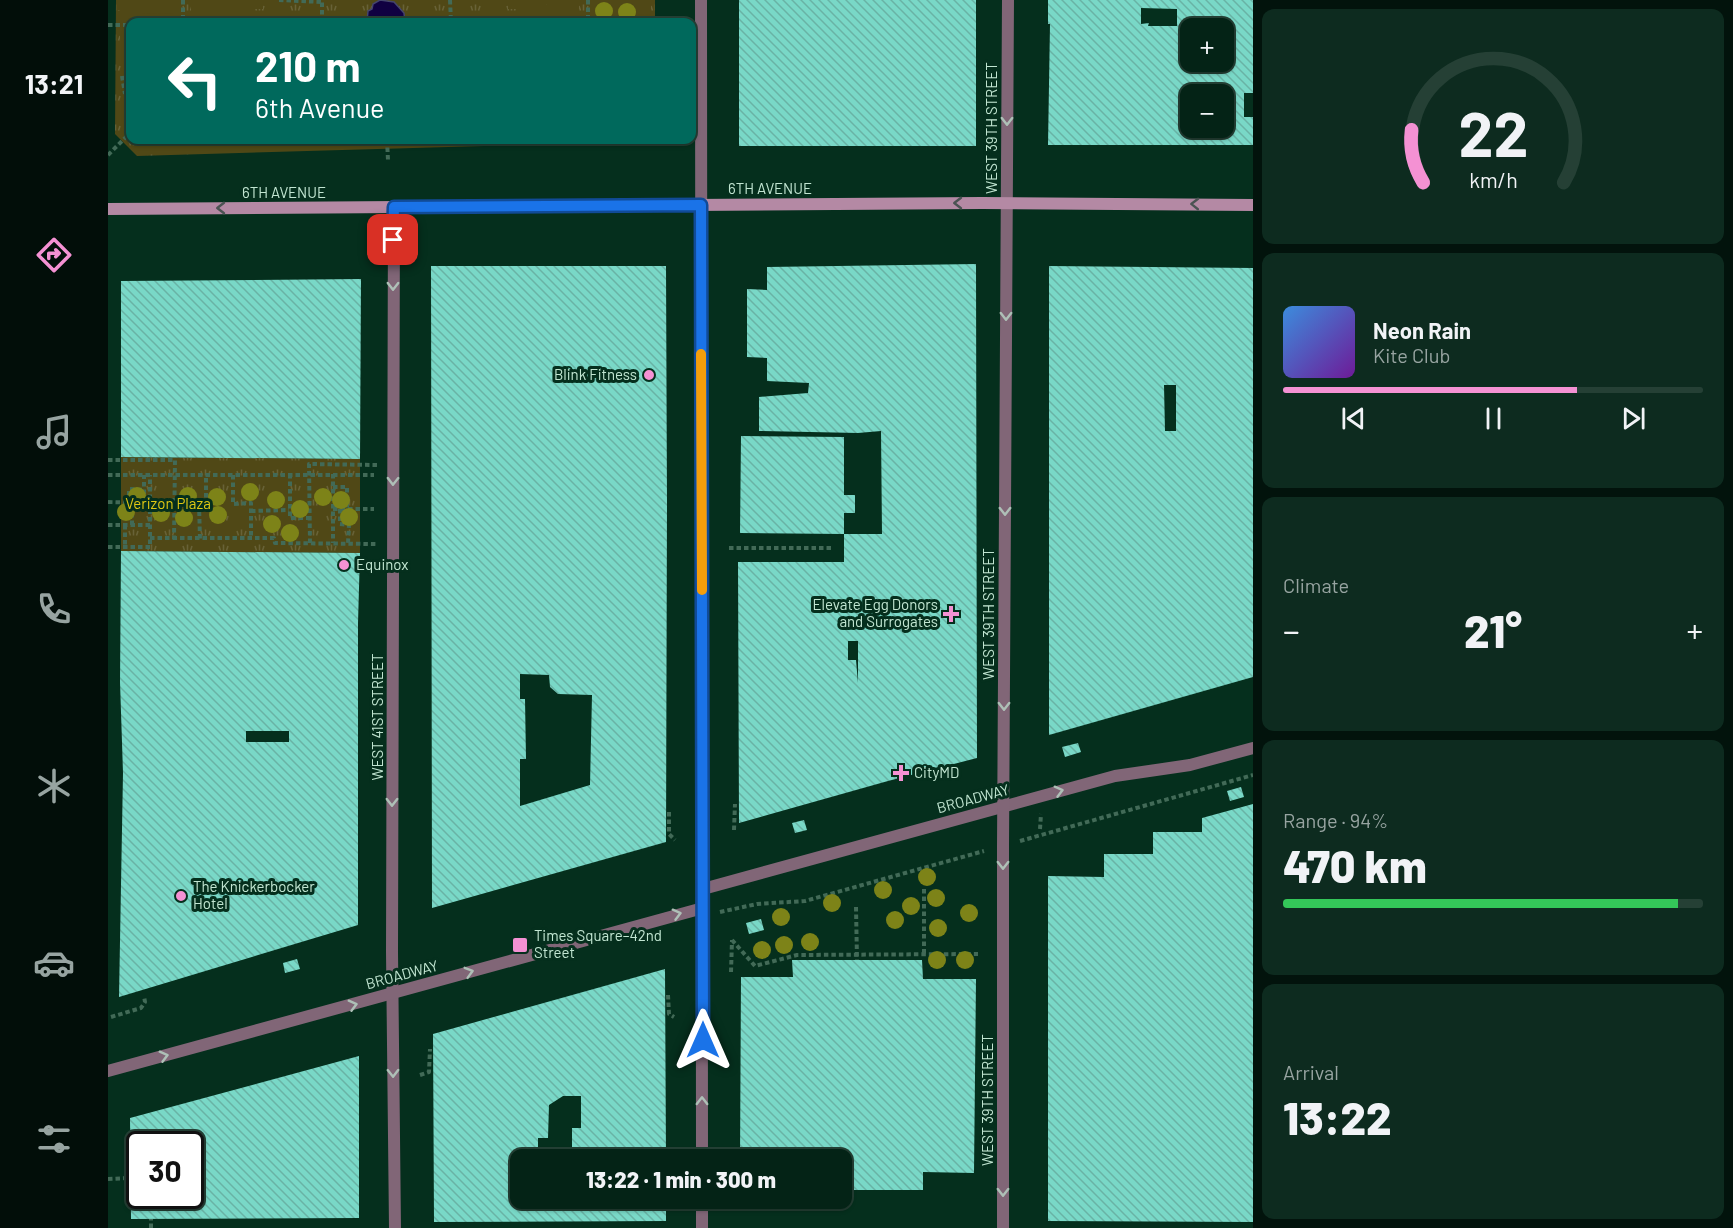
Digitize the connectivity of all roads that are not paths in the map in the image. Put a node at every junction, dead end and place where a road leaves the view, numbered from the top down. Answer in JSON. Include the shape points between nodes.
{"nodes":[{"id":1,"x":701,"y":0,"type":"edge"},
{"id":2,"x":1008,"y":0,"type":"edge"},
{"id":3,"x":1006,"y":204,"type":"junction"},
{"id":4,"x":701,"y":205,"type":"junction"},
{"id":5,"x":1253,"y":205,"type":"edge"},
{"id":6,"x":394,"y":207,"type":"junction"},
{"id":7,"x":108,"y":208,"type":"edge"},
{"id":8,"x":1253,"y":748,"type":"edge"},
{"id":9,"x":1003,"y":807,"type":"junction"},
{"id":10,"x":703,"y":889,"type":"junction"},
{"id":11,"x":703,"y":908,"type":"junction"},
{"id":12,"x":393,"y":994,"type":"junction"},
{"id":13,"x":108,"y":1071,"type":"edge"},
{"id":14,"x":702,"y":1149,"type":"edge"},
{"id":15,"x":702,"y":1209,"type":"edge"},
{"id":16,"x":395,"y":1228,"type":"edge"},
{"id":17,"x":702,"y":1228,"type":"edge"},
{"id":18,"x":1003,"y":1228,"type":"edge"}],
"edges":[{"from":1,"to":4,"type":"street"},
{"from":2,"to":3,"type":"street","name":"WEST 39TH STREET","one_way":true},
{"from":3,"to":4,"type":"main road","name":"6TH AVENUE","one_way":true},
{"from":5,"to":3,"type":"main road","name":"6TH AVENUE","one_way":true},
{"from":3,"to":9,"type":"street","name":"WEST 39TH STREET","one_way":true},
{"from":4,"to":6,"type":"main road","name":"6TH AVENUE"},
{"from":4,"to":10,"type":"street"},
{"from":6,"to":7,"type":"main road","name":"6TH AVENUE","one_way":true},
{"from":6,"to":12,"type":"street","name":"WEST 41ST STREET","one_way":true},
{"from":9,"to":8,"type":"street","name":"BROADWAY","one_way":true,"via":[[1115,776],[1190,765]]},
{"from":9,"to":10,"type":"street","name":"BROADWAY"},
{"from":9,"to":18,"type":"street","name":"WEST 39TH STREET","one_way":true},
{"from":10,"to":11,"type":"street"},
{"from":12,"to":11,"type":"street","name":"BROADWAY","one_way":true},
{"from":14,"to":11,"type":"street","one_way":true},
{"from":13,"to":12,"type":"street","name":"BROADWAY","one_way":true},
{"from":12,"to":16,"type":"street","name":"WEST 41ST STREET","one_way":true},
{"from":15,"to":17,"type":"street"}]}
